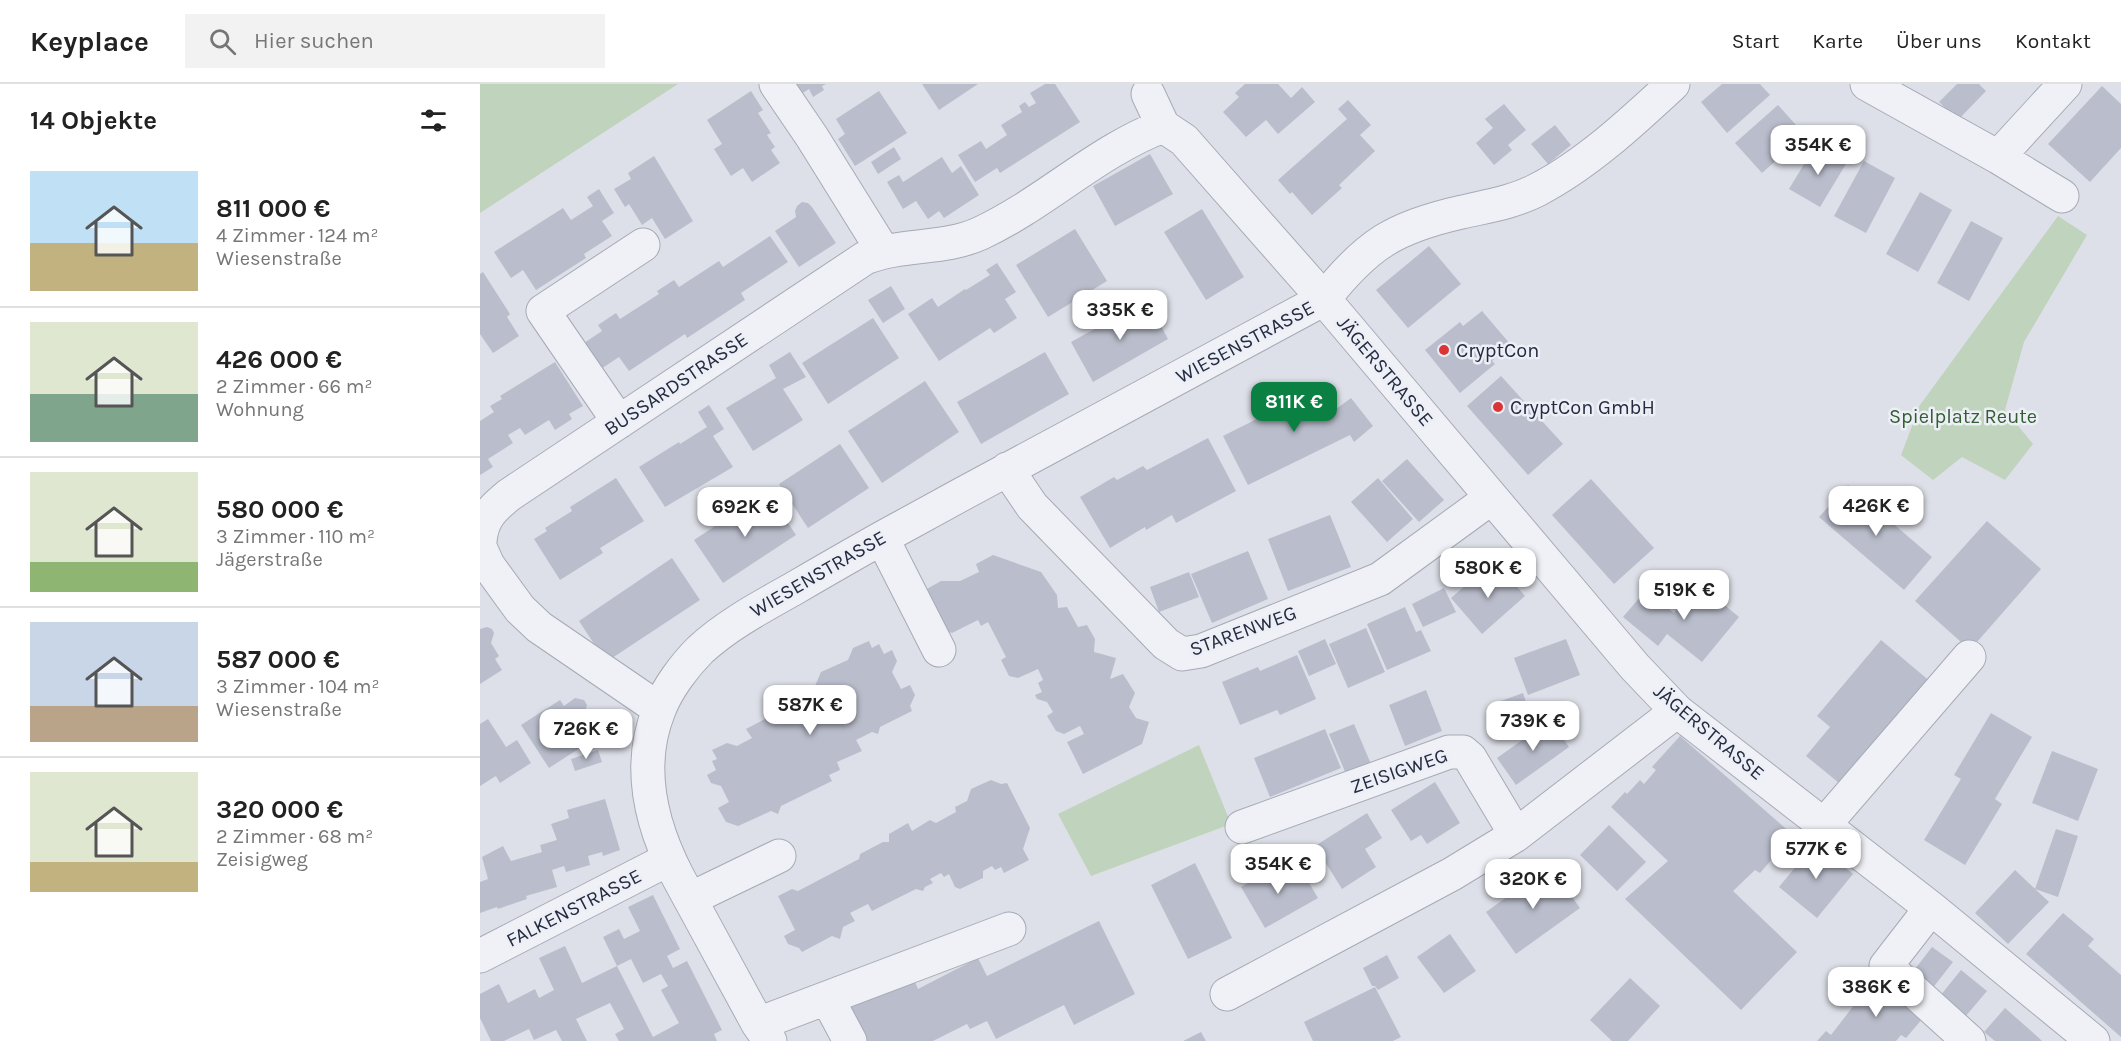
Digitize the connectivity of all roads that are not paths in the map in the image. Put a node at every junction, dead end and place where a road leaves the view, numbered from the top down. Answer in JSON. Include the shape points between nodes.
{"nodes":[{"id":1,"x":776,"y":84,"type":"edge"},
{"id":2,"x":1673,"y":84,"type":"edge"},
{"id":3,"x":1867,"y":84,"type":"edge"},
{"id":4,"x":2065,"y":84,"type":"edge"},
{"id":5,"x":1148,"y":94,"type":"dead end"},
{"id":6,"x":1163,"y":126,"type":"junction"},
{"id":7,"x":1998,"y":157,"type":"junction"},
{"id":8,"x":2062,"y":196,"type":"dead end"},
{"id":9,"x":643,"y":245,"type":"dead end"},
{"id":10,"x":883,"y":251,"type":"junction"},
{"id":11,"x":1324,"y":299,"type":"junction"},
{"id":12,"x":619,"y":422,"type":"junction"},
{"id":13,"x":1007,"y":469,"type":"junction"},
{"id":14,"x":1491,"y":498,"type":"junction"},
{"id":15,"x":480,"y":529,"type":"edge"},
{"id":16,"x":882,"y":538,"type":"junction"},
{"id":17,"x":480,"y":541,"type":"edge"},
{"id":18,"x":480,"y":547,"type":"edge"},
{"id":19,"x":939,"y":650,"type":"dead end"},
{"id":20,"x":1969,"y":657,"type":"dead end"},
{"id":21,"x":659,"y":709,"type":"junction"},
{"id":22,"x":1677,"y":711,"type":"junction"},
{"id":23,"x":1824,"y":825,"type":"junction"},
{"id":24,"x":1242,"y":827,"type":"dead end"},
{"id":25,"x":1516,"y":835,"type":"junction"},
{"id":26,"x":779,"y":856,"type":"dead end"},
{"id":27,"x":669,"y":859,"type":"junction"},
{"id":28,"x":690,"y":899,"type":"junction"},
{"id":29,"x":1931,"y":908,"type":"junction"},
{"id":30,"x":1009,"y":929,"type":"dead end"},
{"id":31,"x":480,"y":956,"type":"edge"},
{"id":32,"x":1227,"y":994,"type":"dead end"},
{"id":33,"x":827,"y":998,"type":"junction"},
{"id":34,"x":764,"y":1032,"type":"edge"},
{"id":35,"x":850,"y":1041,"type":"edge"},
{"id":36,"x":1969,"y":1041,"type":"edge"},
{"id":37,"x":2093,"y":1041,"type":"edge"}],
"edges":[{"from":1,"to":10,"type":"street"},
{"from":2,"to":11,"type":"street","via":[[1602,146],[1536,190],[1506,202],[1419,223],[1385,238],[1365,253]]},
{"from":3,"to":7,"type":"street"},
{"from":4,"to":7,"type":"street"},
{"from":5,"to":6,"type":"street","name":"JÄGERSTRASSE"},
{"from":6,"to":10,"type":"street","name":"BUSSARDSTRASSE","via":[[1135,136],[1011,217],[978,234],[936,245]]},
{"from":6,"to":11,"type":"street","name":"JÄGERSTRASSE","via":[[1184,140]]},
{"from":7,"to":8,"type":"street"},
{"from":9,"to":12,"type":"street","via":[[543,311]]},
{"from":10,"to":12,"type":"street","name":"BUSSARDSTRASSE","via":[[865,258]]},
{"from":11,"to":13,"type":"street","name":"WIESENSTRASSE"},
{"from":11,"to":14,"type":"street","name":"JÄGERSTRASSE"},
{"from":12,"to":15,"type":"street","name":"BUSSARDSTRASSE","via":[[509,495],[489,512]]},
{"from":13,"to":14,"type":"street","name":"STARENWEG","via":[[1032,506],[1166,644],[1182,654],[1201,651],[1380,579]]},
{"from":13,"to":16,"type":"street","name":"WIESENSTRASSE"},
{"from":14,"to":22,"type":"street","name":"JÄGERSTRASSE"},
{"from":15,"to":17,"type":"street","name":"BUSSARDSTRASSE"},
{"from":16,"to":19,"type":"street"},
{"from":16,"to":21,"type":"street","name":"WIESENSTRASSE","via":[[740,619],[700,651]]},
{"from":18,"to":21,"type":"street","via":[[488,565],[520,609],[539,627]]},
{"from":20,"to":23,"type":"street"},
{"from":21,"to":27,"type":"street","name":"WIESENSTRASSE","via":[[648,747],[647,779],[651,810]]},
{"from":22,"to":23,"type":"street","name":"JÄGERSTRASSE"},
{"from":22,"to":25,"type":"street"},
{"from":23,"to":29,"type":"street","name":"JÄGERSTRASSE"},
{"from":24,"to":25,"type":"street","name":"ZEISIGWEG","via":[[1449,752],[1463,752]]},
{"from":25,"to":32,"type":"street","via":[[1452,874]]},
{"from":26,"to":28,"type":"street"},
{"from":27,"to":28,"type":"street","name":"WIESENSTRASSE"},
{"from":27,"to":31,"type":"street","name":"FALKENSTRASSE"},
{"from":28,"to":34,"type":"street","name":"WIESENSTRASSE"},
{"from":29,"to":36,"type":"street","via":[[1886,966]]},
{"from":29,"to":37,"type":"street","name":"JÄGERSTRASSE"},
{"from":30,"to":33,"type":"street"},
{"from":33,"to":34,"type":"street"},
{"from":33,"to":35,"type":"street"}]}
